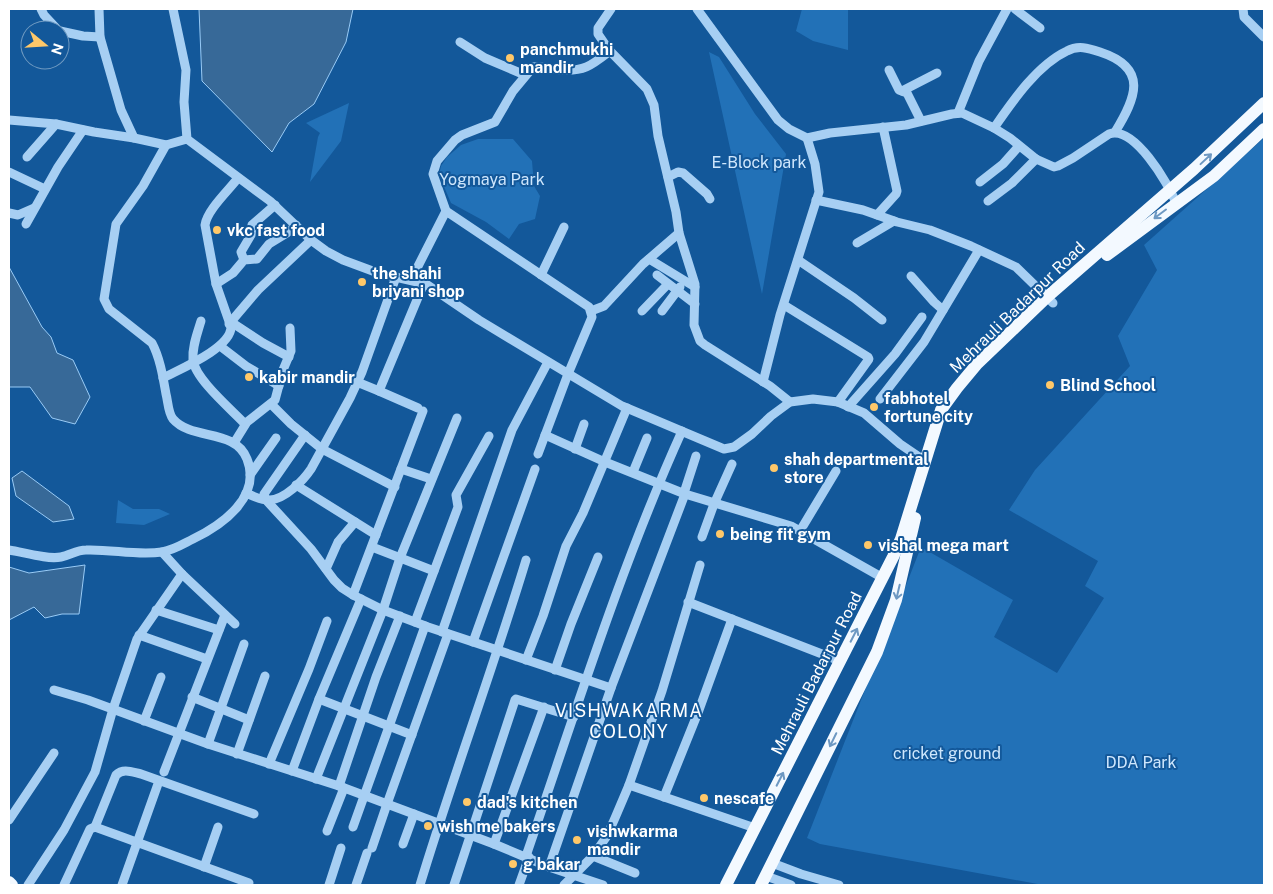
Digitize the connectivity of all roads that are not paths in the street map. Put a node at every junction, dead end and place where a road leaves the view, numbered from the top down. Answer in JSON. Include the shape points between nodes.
{"nodes":[{"id":1,"x":41,"y":9,"type":"edge"},
{"id":2,"x":98,"y":9,"type":"edge"},
{"id":3,"x":173,"y":9,"type":"edge"},
{"id":4,"x":611,"y":9,"type":"edge"},
{"id":5,"x":698,"y":9,"type":"edge"},
{"id":6,"x":1007,"y":9,"type":"edge"},
{"id":7,"x":1015,"y":9,"type":"edge"},
{"id":8,"x":1243,"y":9,"type":"edge"},
{"id":9,"x":49,"y":20,"type":"edge"},
{"id":10,"x":1040,"y":28,"type":"dead end"},
{"id":11,"x":70,"y":33,"type":"edge"},
{"id":12,"x":100,"y":37,"type":"junction"},
{"id":13,"x":1264,"y":37,"type":"edge"},
{"id":14,"x":460,"y":42,"type":"dead end"},
{"id":15,"x":610,"y":51,"type":"junction"},
{"id":16,"x":889,"y":70,"type":"dead end"},
{"id":17,"x":937,"y":73,"type":"dead end"},
{"id":18,"x":526,"y":75,"type":"junction"},
{"id":19,"x":902,"y":91,"type":"junction"},
{"id":20,"x":1264,"y":103,"type":"edge"},
{"id":21,"x":958,"y":113,"type":"junction"},
{"id":22,"x":9,"y":120,"type":"edge"},
{"id":23,"x":921,"y":121,"type":"junction"},
{"id":24,"x":56,"y":124,"type":"junction"},
{"id":25,"x":882,"y":127,"type":"junction"},
{"id":26,"x":994,"y":128,"type":"junction"},
{"id":27,"x":1264,"y":129,"type":"edge"},
{"id":28,"x":84,"y":130,"type":"junction"},
{"id":29,"x":1115,"y":132,"type":"junction"},
{"id":30,"x":134,"y":138,"type":"junction"},
{"id":31,"x":807,"y":138,"type":"junction"},
{"id":32,"x":187,"y":139,"type":"junction"},
{"id":33,"x":166,"y":145,"type":"junction"},
{"id":34,"x":1020,"y":146,"type":"junction"},
{"id":35,"x":27,"y":158,"type":"dead end"},
{"id":36,"x":1036,"y":159,"type":"junction"},
{"id":37,"x":9,"y":172,"type":"edge"},
{"id":38,"x":668,"y":177,"type":"junction"},
{"id":39,"x":238,"y":178,"type":"junction"},
{"id":40,"x":980,"y":182,"type":"dead end"},
{"id":41,"x":45,"y":189,"type":"junction"},
{"id":42,"x":1171,"y":189,"type":"junction"},
{"id":43,"x":710,"y":199,"type":"dead end"},
{"id":44,"x":816,"y":200,"type":"junction"},
{"id":45,"x":988,"y":201,"type":"dead end"},
{"id":46,"x":1176,"y":203,"type":"junction"},
{"id":47,"x":275,"y":205,"type":"junction"},
{"id":48,"x":35,"y":208,"type":"junction"},
{"id":49,"x":446,"y":211,"type":"junction"},
{"id":50,"x":9,"y":213,"type":"edge"},
{"id":51,"x":877,"y":215,"type":"junction"},
{"id":52,"x":894,"y":221,"type":"junction"},
{"id":53,"x":26,"y":224,"type":"dead end"},
{"id":54,"x":296,"y":225,"type":"junction"},
{"id":55,"x":564,"y":226,"type":"dead end"},
{"id":56,"x":679,"y":233,"type":"junction"},
{"id":57,"x":311,"y":240,"type":"junction"},
{"id":58,"x":857,"y":243,"type":"dead end"},
{"id":59,"x":979,"y":250,"type":"junction"},
{"id":60,"x":649,"y":258,"type":"junction"},
{"id":61,"x":244,"y":260,"type":"junction"},
{"id":62,"x":798,"y":260,"type":"junction"},
{"id":63,"x":541,"y":275,"type":"junction"},
{"id":64,"x":657,"y":276,"type":"dead end"},
{"id":65,"x":912,"y":276,"type":"dead end"},
{"id":66,"x":396,"y":277,"type":"junction"},
{"id":67,"x":411,"y":280,"type":"junction"},
{"id":68,"x":684,"y":281,"type":"junction"},
{"id":69,"x":424,"y":283,"type":"junction"},
{"id":70,"x":216,"y":284,"type":"junction"},
{"id":71,"x":668,"y":284,"type":"junction"},
{"id":72,"x":695,"y":287,"type":"junction"},
{"id":73,"x":678,"y":291,"type":"junction"},
{"id":74,"x":1050,"y":300,"type":"junction"},
{"id":75,"x":695,"y":304,"type":"junction"},
{"id":76,"x":784,"y":304,"type":"junction"},
{"id":77,"x":944,"y":310,"type":"junction"},
{"id":78,"x":591,"y":311,"type":"junction"},
{"id":79,"x":642,"y":311,"type":"dead end"},
{"id":80,"x":662,"y":311,"type":"dead end"},
{"id":81,"x":922,"y":317,"type":"dead end"},
{"id":82,"x":882,"y":320,"type":"dead end"},
{"id":83,"x":201,"y":321,"type":"dead end"},
{"id":84,"x":230,"y":323,"type":"junction"},
{"id":85,"x":290,"y":328,"type":"dead end"},
{"id":86,"x":220,"y":346,"type":"junction"},
{"id":87,"x":289,"y":357,"type":"junction"},
{"id":88,"x":193,"y":362,"type":"junction"},
{"id":89,"x":548,"y":362,"type":"junction"},
{"id":90,"x":568,"y":374,"type":"junction"},
{"id":91,"x":163,"y":378,"type":"junction"},
{"id":92,"x":357,"y":382,"type":"junction"},
{"id":93,"x":763,"y":382,"type":"junction"},
{"id":94,"x":279,"y":386,"type":"junction"},
{"id":95,"x":379,"y":391,"type":"junction"},
{"id":96,"x":880,"y":399,"type":"dead end"},
{"id":97,"x":790,"y":402,"type":"junction"},
{"id":98,"x":838,"y":402,"type":"junction"},
{"id":99,"x":271,"y":404,"type":"junction"},
{"id":100,"x":848,"y":407,"type":"junction"},
{"id":101,"x":627,"y":408,"type":"junction"},
{"id":102,"x":457,"y":418,"type":"dead end"},
{"id":103,"x":245,"y":424,"type":"junction"},
{"id":104,"x":584,"y":424,"type":"dead end"},
{"id":105,"x":682,"y":430,"type":"junction"},
{"id":106,"x":305,"y":435,"type":"junction"},
{"id":107,"x":545,"y":435,"type":"junction"},
{"id":108,"x":489,"y":436,"type":"dead end"},
{"id":109,"x":276,"y":438,"type":"dead end"},
{"id":110,"x":647,"y":438,"type":"dead end"},
{"id":111,"x":234,"y":443,"type":"junction"},
{"id":112,"x":575,"y":449,"type":"junction"},
{"id":113,"x":322,"y":450,"type":"junction"},
{"id":114,"x":538,"y":454,"type":"dead end"},
{"id":115,"x":696,"y":456,"type":"dead end"},
{"id":116,"x":924,"y":461,"type":"junction"},
{"id":117,"x":605,"y":462,"type":"junction"},
{"id":118,"x":732,"y":464,"type":"dead end"},
{"id":119,"x":535,"y":468,"type":"dead end"},
{"id":120,"x":401,"y":469,"type":"junction"},
{"id":121,"x":836,"y":470,"type":"dead end"},
{"id":122,"x":633,"y":472,"type":"junction"},
{"id":123,"x":250,"y":475,"type":"junction"},
{"id":124,"x":431,"y":480,"type":"junction"},
{"id":125,"x":659,"y":482,"type":"junction"},
{"id":126,"x":296,"y":485,"type":"junction"},
{"id":127,"x":395,"y":487,"type":"junction"},
{"id":128,"x":246,"y":493,"type":"junction"},
{"id":129,"x":685,"y":493,"type":"junction"},
{"id":130,"x":266,"y":500,"type":"junction"},
{"id":131,"x":714,"y":504,"type":"junction"},
{"id":132,"x":355,"y":522,"type":"junction"},
{"id":133,"x":800,"y":531,"type":"junction"},
{"id":134,"x":376,"y":535,"type":"junction"},
{"id":135,"x":702,"y":537,"type":"dead end"},
{"id":136,"x":372,"y":547,"type":"junction"},
{"id":137,"x":9,"y":550,"type":"edge"},
{"id":138,"x":162,"y":552,"type":"junction"},
{"id":139,"x":598,"y":557,"type":"dead end"},
{"id":140,"x":400,"y":558,"type":"junction"},
{"id":141,"x":526,"y":560,"type":"dead end"},
{"id":142,"x":899,"y":560,"type":"junction"},
{"id":143,"x":700,"y":566,"type":"dead end"},
{"id":144,"x":326,"y":569,"type":"junction"},
{"id":145,"x":434,"y":571,"type":"junction"},
{"id":146,"x":182,"y":574,"type":"junction"},
{"id":147,"x":883,"y":578,"type":"junction"},
{"id":148,"x":357,"y":597,"type":"junction"},
{"id":149,"x":688,"y":602,"type":"junction"},
{"id":150,"x":156,"y":610,"type":"junction"},
{"id":151,"x":383,"y":610,"type":"junction"},
{"id":152,"x":225,"y":615,"type":"junction"},
{"id":153,"x":400,"y":616,"type":"junction"},
{"id":154,"x":732,"y":619,"type":"junction"},
{"id":155,"x":326,"y":621,"type":"dead end"},
{"id":156,"x":415,"y":622,"type":"junction"},
{"id":157,"x":235,"y":624,"type":"dead end"},
{"id":158,"x":425,"y":626,"type":"junction"},
{"id":159,"x":219,"y":630,"type":"junction"},
{"id":160,"x":445,"y":633,"type":"junction"},
{"id":161,"x":139,"y":634,"type":"junction"},
{"id":162,"x":473,"y":642,"type":"junction"},
{"id":163,"x":244,"y":644,"type":"dead end"},
{"id":164,"x":498,"y":651,"type":"junction"},
{"id":165,"x":207,"y":659,"type":"junction"},
{"id":166,"x":526,"y":660,"type":"junction"},
{"id":167,"x":840,"y":661,"type":"junction"},
{"id":168,"x":555,"y":670,"type":"junction"},
{"id":169,"x":265,"y":676,"type":"dead end"},
{"id":170,"x":161,"y":677,"type":"dead end"},
{"id":171,"x":586,"y":680,"type":"junction"},
{"id":172,"x":611,"y":688,"type":"junction"},
{"id":173,"x":54,"y":690,"type":"dead end"},
{"id":174,"x":192,"y":697,"type":"junction"},
{"id":175,"x":320,"y":699,"type":"junction"},
{"id":176,"x":220,"y":708,"type":"junction"},
{"id":177,"x":344,"y":708,"type":"junction"},
{"id":178,"x":544,"y":708,"type":"junction"},
{"id":179,"x":113,"y":709,"type":"junction"},
{"id":180,"x":364,"y":715,"type":"junction"},
{"id":181,"x":574,"y":717,"type":"junction"},
{"id":182,"x":249,"y":720,"type":"junction"},
{"id":183,"x":144,"y":721,"type":"junction"},
{"id":184,"x":389,"y":726,"type":"junction"},
{"id":185,"x":178,"y":733,"type":"junction"},
{"id":186,"x":412,"y":735,"type":"junction"},
{"id":187,"x":208,"y":744,"type":"junction"},
{"id":188,"x":54,"y":753,"type":"dead end"},
{"id":189,"x":237,"y":754,"type":"junction"},
{"id":190,"x":269,"y":764,"type":"junction"},
{"id":191,"x":292,"y":771,"type":"junction"},
{"id":192,"x":164,"y":772,"type":"dead end"},
{"id":193,"x":316,"y":779,"type":"junction"},
{"id":194,"x":159,"y":781,"type":"junction"},
{"id":195,"x":629,"y":785,"type":"junction"},
{"id":196,"x":341,"y":787,"type":"junction"},
{"id":197,"x":364,"y":796,"type":"junction"},
{"id":198,"x":664,"y":797,"type":"junction"},
{"id":199,"x":387,"y":804,"type":"junction"},
{"id":200,"x":254,"y":814,"type":"dead end"},
{"id":201,"x":414,"y":814,"type":"junction"},
{"id":202,"x":9,"y":820,"type":"edge"},
{"id":203,"x":439,"y":823,"type":"junction"},
{"id":204,"x":95,"y":827,"type":"junction"},
{"id":205,"x":218,"y":827,"type":"dead end"},
{"id":206,"x":353,"y":827,"type":"dead end"},
{"id":207,"x":755,"y":828,"type":"junction"},
{"id":208,"x":328,"y":831,"type":"dead end"},
{"id":209,"x":471,"y":836,"type":"junction"},
{"id":210,"x":137,"y":842,"type":"junction"},
{"id":211,"x":403,"y":844,"type":"dead end"},
{"id":212,"x":494,"y":844,"type":"junction"},
{"id":213,"x":341,"y":848,"type":"dead end"},
{"id":214,"x":593,"y":856,"type":"junction"},
{"id":215,"x":527,"y":857,"type":"junction"},
{"id":216,"x":772,"y":863,"type":"junction"},
{"id":217,"x":204,"y":867,"type":"junction"},
{"id":218,"x":549,"y":867,"type":"junction"},
{"id":219,"x":635,"y":873,"type":"dead end"},
{"id":220,"x":574,"y":874,"type":"junction"},
{"id":221,"x":763,"y":881,"type":"edge"},
{"id":222,"x":9,"y":882,"type":"edge"},
{"id":223,"x":12,"y":885,"type":"edge"},
{"id":224,"x":28,"y":885,"type":"edge"},
{"id":225,"x":64,"y":885,"type":"edge"},
{"id":226,"x":122,"y":885,"type":"edge"},
{"id":227,"x":250,"y":885,"type":"edge"},
{"id":228,"x":329,"y":885,"type":"edge"},
{"id":229,"x":356,"y":885,"type":"edge"},
{"id":230,"x":420,"y":885,"type":"edge"},
{"id":231,"x":454,"y":885,"type":"edge"},
{"id":232,"x":519,"y":885,"type":"edge"},
{"id":233,"x":564,"y":885,"type":"edge"},
{"id":234,"x":603,"y":885,"type":"edge"},
{"id":235,"x":726,"y":885,"type":"edge"},
{"id":236,"x":791,"y":885,"type":"edge"},
{"id":237,"x":839,"y":885,"type":"edge"}],
"edges":[{"from":1,"to":9,"type":"street"},
{"from":2,"to":12,"type":"street"},
{"from":3,"to":32,"type":"street","via":[[186,70]]},
{"from":4,"to":15,"type":"street","via":[[598,31]]},
{"from":5,"to":31,"type":"street","via":[[778,120]]},
{"from":6,"to":21,"type":"street","via":[[979,61]]},
{"from":7,"to":10,"type":"street"},
{"from":8,"to":13,"type":"street","via":[[1244,17]]},
{"from":11,"to":12,"type":"street"},
{"from":12,"to":30,"type":"street","via":[[121,110]]},
{"from":14,"to":18,"type":"street","via":[[485,58]]},
{"from":15,"to":18,"type":"street","via":[[586,68],[561,70],[535,66]]},
{"from":15,"to":38,"type":"street","via":[[651,97]]},
{"from":16,"to":19,"type":"street"},
{"from":17,"to":19,"type":"street"},
{"from":18,"to":49,"type":"street","via":[[494,122],[462,135],[437,161],[433,174]]},
{"from":19,"to":23,"type":"street","via":[[907,93]]},
{"from":42,"to":20,"type":"main road","name":"Mehrauli Badarpur Road","one_way":true},
{"from":21,"to":23,"type":"street"},
{"from":21,"to":26,"type":"street"},
{"from":22,"to":24,"type":"street"},
{"from":23,"to":25,"type":"street"},
{"from":24,"to":28,"type":"street"},
{"from":24,"to":35,"type":"street"},
{"from":25,"to":31,"type":"street"},
{"from":25,"to":51,"type":"street","via":[[897,191]]},
{"from":26,"to":29,"type":"street","via":[[1038,72],[1067,51],[1083,47],[1120,60],[1132,74],[1133,97]]},
{"from":26,"to":34,"type":"street"},
{"from":27,"to":46,"type":"main road","name":"Mehrauli Badarpur Road","via":[[1214,176]]},
{"from":28,"to":30,"type":"street"},
{"from":28,"to":41,"type":"street"},
{"from":29,"to":36,"type":"street","via":[[1058,166]]},
{"from":29,"to":42,"type":"street","via":[[1135,142]]},
{"from":30,"to":33,"type":"street"},
{"from":31,"to":44,"type":"street","via":[[818,176]]},
{"from":32,"to":33,"type":"street"},
{"from":32,"to":39,"type":"street"},
{"from":33,"to":91,"type":"street","via":[[116,224],[104,299],[109,309],[152,343]]},
{"from":34,"to":36,"type":"street"},
{"from":34,"to":40,"type":"street"},
{"from":36,"to":45,"type":"street"},
{"from":37,"to":41,"type":"street"},
{"from":38,"to":43,"type":"street","via":[[683,173]]},
{"from":38,"to":56,"type":"street"},
{"from":39,"to":47,"type":"street"},
{"from":39,"to":70,"type":"street","via":[[206,220]]},
{"from":41,"to":48,"type":"street"},
{"from":42,"to":46,"type":"street"},
{"from":42,"to":74,"type":"main road","name":"Mehrauli Badarpur Road"},
{"from":44,"to":51,"type":"street"},
{"from":44,"to":62,"type":"street"},
{"from":46,"to":74,"type":"main road","name":"Mehrauli Badarpur Road","one_way":true},
{"from":47,"to":54,"type":"street"},
{"from":47,"to":61,"type":"street","via":[[252,225],[251,235],[240,252]]},
{"from":48,"to":50,"type":"street","via":[[18,215]]},
{"from":48,"to":53,"type":"street"},
{"from":49,"to":63,"type":"street"},
{"from":49,"to":67,"type":"street"},
{"from":51,"to":52,"type":"street"},
{"from":52,"to":58,"type":"street"},
{"from":52,"to":59,"type":"street","via":[[949,236]]},
{"from":54,"to":57,"type":"street"},
{"from":54,"to":61,"type":"street","via":[[269,244],[257,259]]},
{"from":55,"to":63,"type":"street"},
{"from":56,"to":60,"type":"street"},
{"from":56,"to":72,"type":"street"},
{"from":57,"to":66,"type":"street","via":[[343,260]]},
{"from":57,"to":84,"type":"street","via":[[258,290]]},
{"from":59,"to":74,"type":"street","via":[[1016,267]]},
{"from":59,"to":77,"type":"street"},
{"from":60,"to":68,"type":"street"},
{"from":60,"to":78,"type":"street","via":[[604,306]]},
{"from":61,"to":70,"type":"street","via":[[233,273]]},
{"from":62,"to":76,"type":"street"},
{"from":62,"to":82,"type":"street"},
{"from":63,"to":78,"type":"street"},
{"from":64,"to":71,"type":"street"},
{"from":65,"to":77,"type":"street"},
{"from":66,"to":67,"type":"street"},
{"from":66,"to":92,"type":"street"},
{"from":67,"to":69,"type":"street"},
{"from":68,"to":72,"type":"street"},
{"from":68,"to":73,"type":"street"},
{"from":69,"to":89,"type":"street"},
{"from":69,"to":95,"type":"street"},
{"from":70,"to":84,"type":"street"},
{"from":71,"to":73,"type":"street"},
{"from":71,"to":79,"type":"street"},
{"from":72,"to":75,"type":"street"},
{"from":73,"to":75,"type":"street"},
{"from":73,"to":80,"type":"street"},
{"from":74,"to":116,"type":"main road","name":"Mehrauli Badarpur Road","via":[[977,364],[957,388],[941,410]]},
{"from":74,"to":142,"type":"main road","name":"Mehrauli Badarpur Road","via":[[973,378],[950,412],[941,430]]},
{"from":75,"to":93,"type":"street","via":[[694,325],[700,341]]},
{"from":76,"to":93,"type":"street"},
{"from":76,"to":98,"type":"street","via":[[868,357]]},
{"from":77,"to":96,"type":"street","via":[[917,353]]},
{"from":78,"to":90,"type":"street","via":[[592,317]]},
{"from":81,"to":100,"type":"street","via":[[895,354]]},
{"from":83,"to":88,"type":"street"},
{"from":84,"to":86,"type":"street","via":[[230,333]]},
{"from":84,"to":87,"type":"street"},
{"from":85,"to":87,"type":"street","via":[[292,346]]},
{"from":86,"to":88,"type":"street"},
{"from":86,"to":94,"type":"street"},
{"from":87,"to":94,"type":"street"},
{"from":88,"to":91,"type":"street"},
{"from":88,"to":103,"type":"street","via":[[211,391]]},
{"from":89,"to":90,"type":"street"},
{"from":89,"to":160,"type":"street","via":[[512,430]]},
{"from":90,"to":101,"type":"street"},
{"from":90,"to":107,"type":"street"},
{"from":91,"to":111,"type":"street","via":[[173,420]]},
{"from":92,"to":95,"type":"street"},
{"from":92,"to":113,"type":"street"},
{"from":93,"to":97,"type":"street"},
{"from":94,"to":99,"type":"street"},
{"from":95,"to":120,"type":"street","via":[[420,409]]},
{"from":97,"to":98,"type":"street","via":[[813,399]]},
{"from":97,"to":105,"type":"street","via":[[730,449]]},
{"from":98,"to":100,"type":"street"},
{"from":99,"to":103,"type":"street"},
{"from":99,"to":106,"type":"street"},
{"from":100,"to":116,"type":"street","via":[[864,413]]},
{"from":101,"to":105,"type":"street"},
{"from":101,"to":117,"type":"street"},
{"from":102,"to":124,"type":"street"},
{"from":103,"to":111,"type":"street"},
{"from":104,"to":112,"type":"street"},
{"from":105,"to":125,"type":"street"},
{"from":106,"to":113,"type":"street"},
{"from":106,"to":130,"type":"street","via":[[265,491]]},
{"from":107,"to":112,"type":"street"},
{"from":107,"to":114,"type":"street"},
{"from":108,"to":145,"type":"street","via":[[456,495],[458,507]]},
{"from":109,"to":123,"type":"street"},
{"from":110,"to":122,"type":"street"},
{"from":111,"to":123,"type":"street","via":[[247,458]]},
{"from":112,"to":117,"type":"street"},
{"from":113,"to":126,"type":"street","via":[[308,474]]},
{"from":113,"to":127,"type":"street"},
{"from":115,"to":129,"type":"street"},
{"from":116,"to":142,"type":"main road","name":"Mehrauli Badarpur Road","via":[[901,539]]},
{"from":117,"to":122,"type":"street"},
{"from":117,"to":166,"type":"street","via":[[566,546]]},
{"from":118,"to":131,"type":"street"},
{"from":119,"to":162,"type":"street"},
{"from":120,"to":124,"type":"street"},
{"from":120,"to":127,"type":"street"},
{"from":121,"to":133,"type":"street"},
{"from":122,"to":125,"type":"street"},
{"from":123,"to":128,"type":"street"},
{"from":124,"to":140,"type":"street"},
{"from":125,"to":129,"type":"street"},
{"from":125,"to":171,"type":"street"},
{"from":126,"to":130,"type":"street","via":[[279,498]]},
{"from":126,"to":132,"type":"street"},
{"from":127,"to":134,"type":"street"},
{"from":128,"to":130,"type":"street"},
{"from":128,"to":138,"type":"street","via":[[229,516],[208,532]]},
{"from":129,"to":131,"type":"street"},
{"from":129,"to":172,"type":"street"},
{"from":130,"to":144,"type":"street"},
{"from":131,"to":133,"type":"street"},
{"from":131,"to":135,"type":"street"},
{"from":132,"to":134,"type":"street"},
{"from":132,"to":144,"type":"street","via":[[338,542]]},
{"from":133,"to":147,"type":"street"},
{"from":134,"to":136,"type":"street"},
{"from":136,"to":140,"type":"street"},
{"from":136,"to":148,"type":"street"},
{"from":137,"to":138,"type":"street","via":[[51,558],[87,550]]},
{"from":138,"to":146,"type":"street"},
{"from":139,"to":168,"type":"street"},
{"from":140,"to":145,"type":"street"},
{"from":140,"to":151,"type":"street"},
{"from":141,"to":164,"type":"street"},
{"from":142,"to":147,"type":"main road","name":"Mehrauli Badarpur Road"},
{"from":142,"to":216,"type":"main road","name":"Mehrauli Badarpur Road","one_way":true,"via":[[896,600],[878,652]]},
{"from":143,"to":149,"type":"street"},
{"from":144,"to":148,"type":"street","via":[[342,588]]},
{"from":145,"to":156,"type":"street"},
{"from":146,"to":150,"type":"street"},
{"from":146,"to":152,"type":"street"},
{"from":167,"to":147,"type":"main road","name":"Mehrauli Badarpur Road","one_way":true},
{"from":148,"to":151,"type":"street"},
{"from":148,"to":175,"type":"street"},
{"from":149,"to":154,"type":"street"},
{"from":149,"to":195,"type":"street"},
{"from":150,"to":159,"type":"street"},
{"from":150,"to":161,"type":"street"},
{"from":151,"to":153,"type":"street"},
{"from":151,"to":177,"type":"street"},
{"from":152,"to":157,"type":"street"},
{"from":152,"to":159,"type":"street"},
{"from":153,"to":156,"type":"street"},
{"from":153,"to":180,"type":"street"},
{"from":154,"to":167,"type":"street"},
{"from":154,"to":198,"type":"street"},
{"from":155,"to":190,"type":"street"},
{"from":156,"to":158,"type":"street"},
{"from":158,"to":160,"type":"street"},
{"from":158,"to":184,"type":"street"},
{"from":159,"to":165,"type":"street"},
{"from":160,"to":162,"type":"street"},
{"from":160,"to":186,"type":"street"},
{"from":161,"to":165,"type":"street"},
{"from":161,"to":179,"type":"street"},
{"from":162,"to":164,"type":"street"},
{"from":163,"to":176,"type":"street"},
{"from":164,"to":166,"type":"street"},
{"from":164,"to":203,"type":"street"},
{"from":165,"to":174,"type":"street"},
{"from":166,"to":168,"type":"street"},
{"from":207,"to":167,"type":"main road","name":"Mehrauli Badarpur Road","one_way":true},
{"from":168,"to":171,"type":"street"},
{"from":169,"to":182,"type":"street"},
{"from":170,"to":183,"type":"street"},
{"from":171,"to":172,"type":"street"},
{"from":171,"to":181,"type":"street"},
{"from":172,"to":218,"type":"street"},
{"from":173,"to":179,"type":"street"},
{"from":174,"to":176,"type":"street"},
{"from":174,"to":185,"type":"street"},
{"from":175,"to":177,"type":"street"},
{"from":175,"to":191,"type":"street"},
{"from":176,"to":182,"type":"street"},
{"from":176,"to":187,"type":"street"},
{"from":177,"to":180,"type":"street"},
{"from":177,"to":193,"type":"street"},
{"from":178,"to":181,"type":"street"},
{"from":178,"to":209,"type":"street","via":[[514,700]]},
{"from":178,"to":212,"type":"street"},
{"from":179,"to":183,"type":"street"},
{"from":179,"to":224,"type":"street","via":[[95,772],[64,830]]},
{"from":180,"to":184,"type":"street"},
{"from":180,"to":196,"type":"street"},
{"from":181,"to":215,"type":"street"},
{"from":182,"to":189,"type":"street"},
{"from":183,"to":185,"type":"street"},
{"from":184,"to":186,"type":"street"},
{"from":184,"to":197,"type":"street"},
{"from":185,"to":187,"type":"street"},
{"from":185,"to":192,"type":"street"},
{"from":186,"to":199,"type":"street"},
{"from":187,"to":189,"type":"street"},
{"from":188,"to":202,"type":"street"},
{"from":189,"to":190,"type":"street"},
{"from":190,"to":191,"type":"street"},
{"from":191,"to":193,"type":"street"},
{"from":193,"to":196,"type":"street"},
{"from":194,"to":200,"type":"street"},
{"from":194,"to":204,"type":"street","via":[[126,770],[119,772]]},
{"from":194,"to":210,"type":"street"},
{"from":195,"to":198,"type":"street"},
{"from":195,"to":214,"type":"street","via":[[612,827]]},
{"from":196,"to":197,"type":"street"},
{"from":196,"to":208,"type":"street"},
{"from":197,"to":199,"type":"street"},
{"from":197,"to":206,"type":"street"},
{"from":198,"to":207,"type":"street"},
{"from":199,"to":201,"type":"street"},
{"from":199,"to":229,"type":"street"},
{"from":201,"to":203,"type":"street"},
{"from":201,"to":211,"type":"street"},
{"from":203,"to":209,"type":"street"},
{"from":203,"to":230,"type":"street"},
{"from":204,"to":210,"type":"street"},
{"from":204,"to":225,"type":"street","via":[[90,829]]},
{"from":205,"to":217,"type":"street"},
{"from":207,"to":235,"type":"main road","name":"Mehrauli Badarpur Road"},
{"from":209,"to":212,"type":"street"},
{"from":209,"to":231,"type":"street"},
{"from":210,"to":217,"type":"street"},
{"from":210,"to":226,"type":"street"},
{"from":212,"to":215,"type":"street"},
{"from":213,"to":228,"type":"street"},
{"from":214,"to":219,"type":"street"},
{"from":214,"to":220,"type":"street"},
{"from":215,"to":218,"type":"street"},
{"from":215,"to":232,"type":"street"},
{"from":216,"to":221,"type":"main road","name":"Mehrauli Badarpur Road"},
{"from":216,"to":237,"type":"street"},
{"from":217,"to":227,"type":"street"},
{"from":218,"to":220,"type":"street"},
{"from":220,"to":233,"type":"street"},
{"from":220,"to":234,"type":"street"},
{"from":221,"to":236,"type":"street"},
{"from":222,"to":223,"type":"main road"}]}
